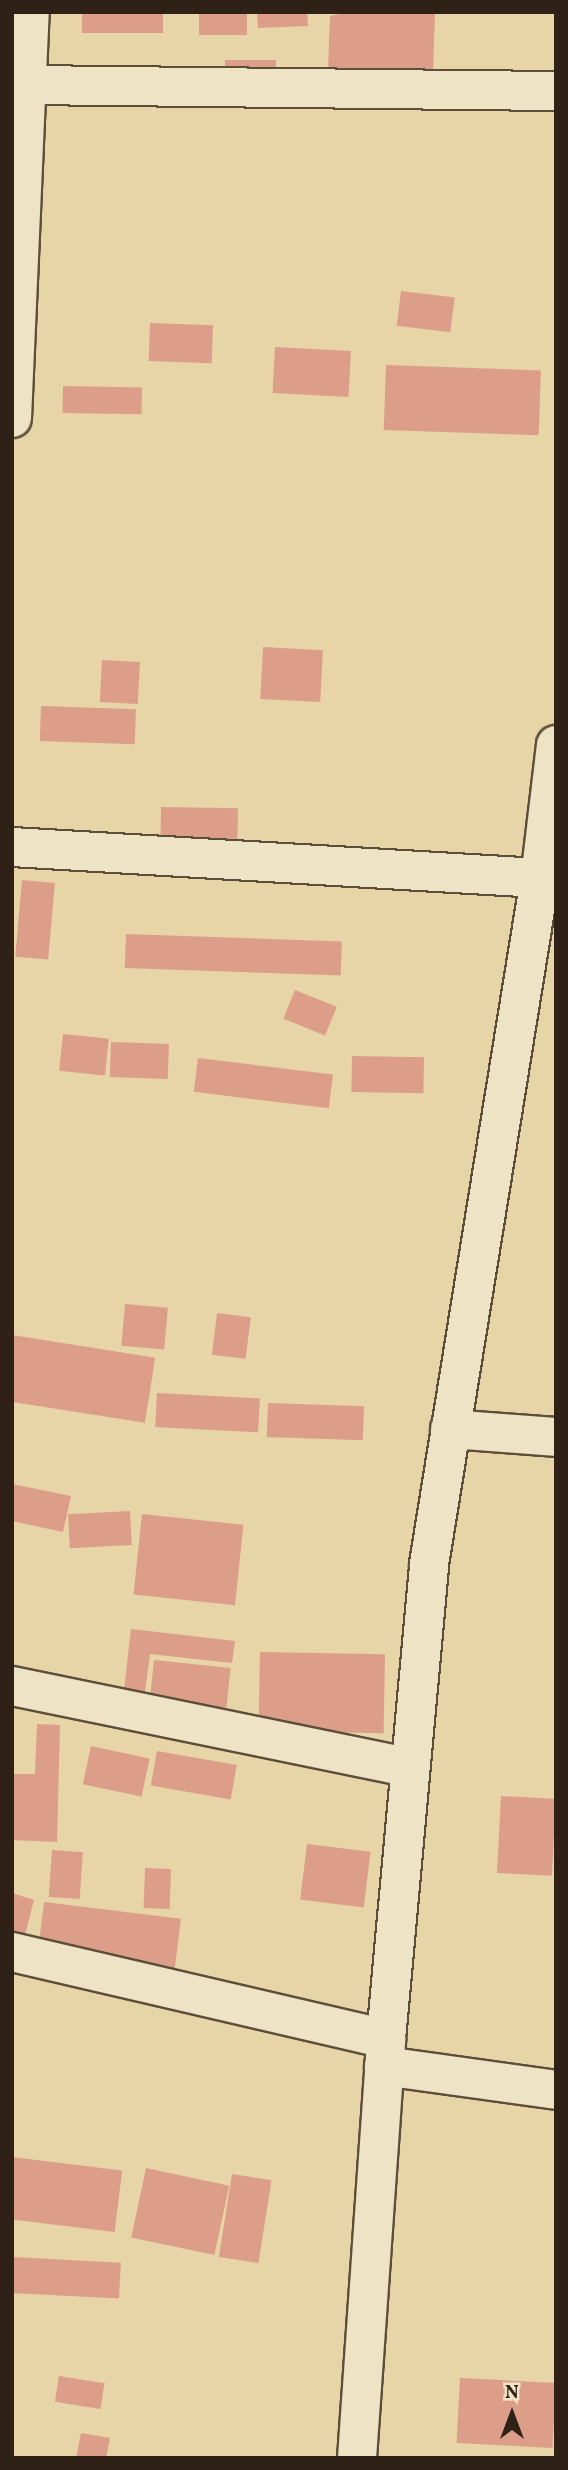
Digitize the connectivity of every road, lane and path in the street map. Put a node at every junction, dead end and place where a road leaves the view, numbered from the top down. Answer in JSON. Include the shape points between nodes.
{"nodes":[{"id":1,"x":30,"y":12,"type":"edge"},
{"id":2,"x":26,"y":85,"type":"junction"},
{"id":3,"x":556,"y":91,"type":"edge"},
{"id":4,"x":13,"y":395,"type":"edge"},
{"id":5,"x":556,"y":745,"type":"edge"},
{"id":6,"x":12,"y":846,"type":"edge"},
{"id":7,"x":548,"y":879,"type":"edge"},
{"id":8,"x":450,"y":1429,"type":"junction"},
{"id":9,"x":556,"y":1437,"type":"edge"},
{"id":10,"x":12,"y":1686,"type":"edge"},
{"id":11,"x":411,"y":1768,"type":"junction"},
{"id":12,"x":12,"y":1952,"type":"edge"},
{"id":13,"x":385,"y":2053,"type":"junction"},
{"id":14,"x":556,"y":2090,"type":"edge"},
{"id":15,"x":357,"y":2458,"type":"edge"}],
"edges":[{"from":1,"to":2,"type":"street"},
{"from":2,"to":3,"type":"street"},
{"from":2,"to":4,"type":"street"},
{"from":5,"to":7,"type":"street"},
{"from":6,"to":7,"type":"street"},
{"from":7,"to":8,"type":"street"},
{"from":8,"to":9,"type":"street"},
{"from":8,"to":11,"type":"street","via":[[429,1564]]},
{"from":10,"to":11,"type":"street"},
{"from":11,"to":13,"type":"street"},
{"from":12,"to":13,"type":"street"},
{"from":13,"to":14,"type":"street"},
{"from":13,"to":15,"type":"street"}]}
